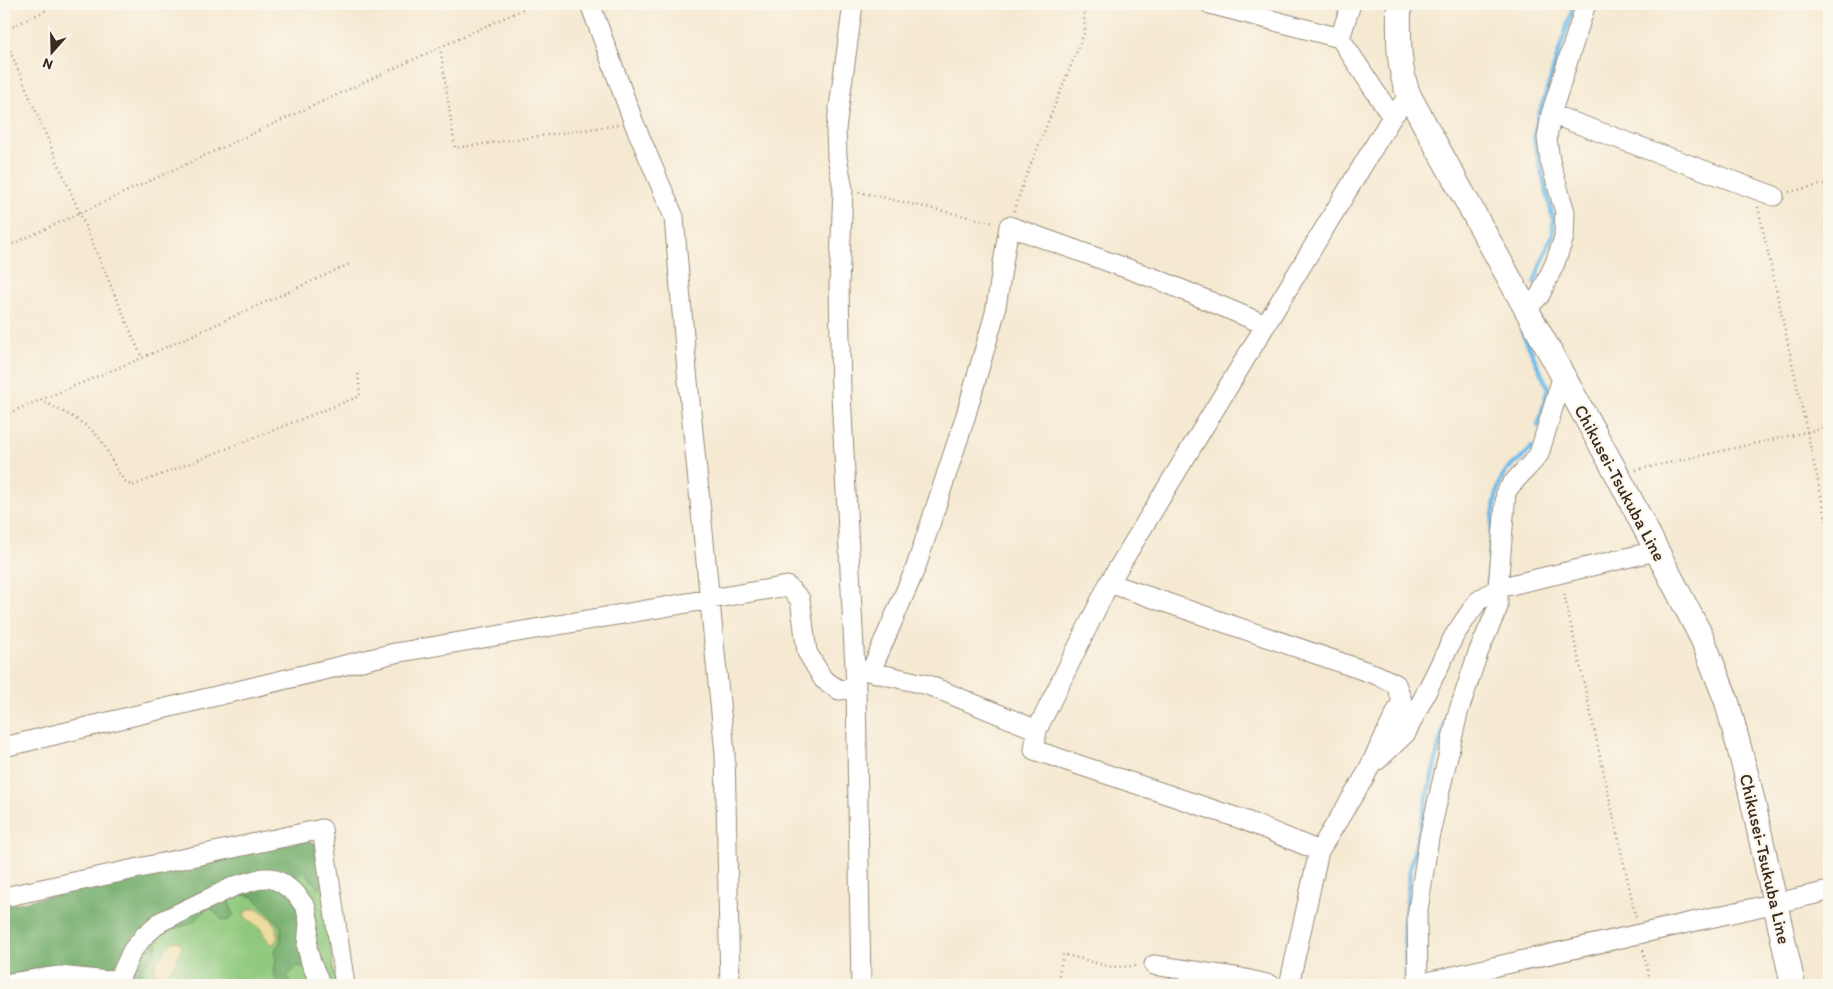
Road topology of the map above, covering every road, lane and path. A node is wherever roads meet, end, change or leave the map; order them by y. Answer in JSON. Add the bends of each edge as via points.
{"nodes":[{"id":1,"x":57,"y":4,"type":"edge"},
{"id":2,"x":521,"y":4,"type":"edge"},
{"id":3,"x":534,"y":4,"type":"edge"},
{"id":4,"x":590,"y":4,"type":"edge"},
{"id":5,"x":853,"y":4,"type":"edge"},
{"id":6,"x":1083,"y":4,"type":"edge"},
{"id":7,"x":1210,"y":4,"type":"edge"},
{"id":8,"x":1351,"y":4,"type":"edge"},
{"id":9,"x":1399,"y":4,"type":"edge"},
{"id":10,"x":1586,"y":4,"type":"edge"},
{"id":11,"x":523,"y":9,"type":"junction"},
{"id":12,"x":4,"y":31,"type":"edge"},
{"id":13,"x":4,"y":37,"type":"edge"},
{"id":14,"x":1340,"y":38,"type":"junction"},
{"id":15,"x":440,"y":47,"type":"junction"},
{"id":16,"x":1409,"y":96,"type":"junction"},
{"id":17,"x":1552,"y":114,"type":"junction"},
{"id":18,"x":1392,"y":117,"type":"junction"},
{"id":19,"x":634,"y":123,"type":"junction"},
{"id":20,"x":1829,"y":183,"type":"edge"},
{"id":21,"x":1754,"y":188,"type":"junction"},
{"id":22,"x":843,"y":189,"type":"junction"},
{"id":23,"x":1774,"y":196,"type":"joint"},
{"id":24,"x":79,"y":213,"type":"junction"},
{"id":25,"x":1009,"y":226,"type":"junction"},
{"id":26,"x":4,"y":248,"type":"edge"},
{"id":27,"x":352,"y":263,"type":"dead end"},
{"id":28,"x":1526,"y":310,"type":"junction"},
{"id":29,"x":1266,"y":325,"type":"junction"},
{"id":30,"x":142,"y":358,"type":"junction"},
{"id":31,"x":358,"y":370,"type":"dead end"},
{"id":32,"x":1563,"y":375,"type":"junction"},
{"id":33,"x":41,"y":400,"type":"junction"},
{"id":34,"x":4,"y":415,"type":"edge"},
{"id":35,"x":1829,"y":427,"type":"edge"},
{"id":36,"x":1807,"y":432,"type":"junction"},
{"id":37,"x":1617,"y":474,"type":"junction"},
{"id":38,"x":1829,"y":532,"type":"edge"},
{"id":39,"x":1656,"y":551,"type":"junction"},
{"id":40,"x":1560,"y":573,"type":"junction"},
{"id":41,"x":1109,"y":583,"type":"junction"},
{"id":42,"x":1498,"y":588,"type":"junction"},
{"id":43,"x":711,"y":598,"type":"junction"},
{"id":44,"x":863,"y":670,"type":"junction"},
{"id":45,"x":856,"y":688,"type":"junction"},
{"id":46,"x":1037,"y":730,"type":"junction"},
{"id":47,"x":4,"y":747,"type":"edge"},
{"id":48,"x":1366,"y":771,"type":"junction"},
{"id":49,"x":1319,"y":850,"type":"junction"},
{"id":50,"x":1829,"y":891,"type":"edge"},
{"id":51,"x":4,"y":898,"type":"edge"},
{"id":52,"x":1775,"y":904,"type":"junction"},
{"id":53,"x":1640,"y":933,"type":"junction"},
{"id":54,"x":1154,"y":965,"type":"joint"},
{"id":55,"x":4,"y":984,"type":"edge"},
{"id":56,"x":321,"y":985,"type":"edge"},
{"id":57,"x":345,"y":985,"type":"edge"},
{"id":58,"x":730,"y":985,"type":"edge"},
{"id":59,"x":861,"y":985,"type":"edge"},
{"id":60,"x":1057,"y":985,"type":"edge"},
{"id":61,"x":1271,"y":985,"type":"edge"},
{"id":62,"x":1289,"y":985,"type":"edge"},
{"id":63,"x":1418,"y":985,"type":"edge"},
{"id":64,"x":1651,"y":985,"type":"edge"},
{"id":65,"x":1793,"y":985,"type":"edge"}],
"edges":[{"from":1,"to":12,"type":"path"},
{"from":2,"to":11,"type":"path"},
{"from":3,"to":11,"type":"path"},
{"from":4,"to":19,"type":"street"},
{"from":5,"to":22,"type":"street","via":[[836,129]]},
{"from":6,"to":25,"type":"path","via":[[1085,31]]},
{"from":7,"to":14,"type":"street"},
{"from":8,"to":14,"type":"street"},
{"from":9,"to":16,"type":"main road","name":"Chikusei-Tsukuba Line","via":[[1399,55],[1402,79]]},
{"from":10,"to":17,"type":"street"},
{"from":11,"to":15,"type":"path"},
{"from":13,"to":24,"type":"path"},
{"from":14,"to":18,"type":"street"},
{"from":15,"to":19,"type":"path","via":[[455,148]]},
{"from":15,"to":24,"type":"path"},
{"from":16,"to":18,"type":"street"},
{"from":16,"to":28,"type":"main road","name":"Chikusei-Tsukuba Line"},
{"from":17,"to":21,"type":"street"},
{"from":17,"to":28,"type":"street","via":[[1547,138],[1550,161],[1565,212],[1564,237],[1540,295]]},
{"from":18,"to":29,"type":"street"},
{"from":19,"to":43,"type":"street","via":[[674,217]]},
{"from":20,"to":23,"type":"path"},
{"from":21,"to":23,"type":"street"},
{"from":21,"to":36,"type":"path"},
{"from":22,"to":25,"type":"path"},
{"from":22,"to":44,"type":"street","via":[[839,287],[841,394]]},
{"from":24,"to":26,"type":"path"},
{"from":24,"to":30,"type":"path"},
{"from":25,"to":29,"type":"street","via":[[1158,280]]},
{"from":25,"to":44,"type":"street","via":[[995,313],[965,418],[916,567]]},
{"from":27,"to":30,"type":"path"},
{"from":28,"to":32,"type":"main road","name":"Chikusei-Tsukuba Line"},
{"from":29,"to":41,"type":"street"},
{"from":30,"to":33,"type":"path"},
{"from":31,"to":33,"type":"path","via":[[360,396],[132,486],[127,484],[99,437],[79,421]]},
{"from":32,"to":37,"type":"main road","name":"Chikusei-Tsukuba Line"},
{"from":32,"to":42,"type":"street","via":[[1539,454],[1506,492]]},
{"from":33,"to":34,"type":"path"},
{"from":35,"to":36,"type":"path"},
{"from":36,"to":37,"type":"path"},
{"from":36,"to":38,"type":"path"},
{"from":37,"to":39,"type":"main road","name":"Chikusei-Tsukuba Line"},
{"from":39,"to":40,"type":"street"},
{"from":39,"to":52,"type":"main road","name":"Chikusei-Tsukuba Line","via":[[1702,638],[1727,702]]},
{"from":40,"to":42,"type":"street"},
{"from":40,"to":53,"type":"path"},
{"from":41,"to":46,"type":"street"},
{"from":41,"to":48,"type":"street","via":[[1396,684],[1402,701]]},
{"from":42,"to":48,"type":"street","via":[[1478,601],[1454,636],[1406,733]]},
{"from":42,"to":63,"type":"street","via":[[1498,607],[1458,713],[1429,838],[1417,916]]},
{"from":43,"to":45,"type":"street","via":[[787,586],[800,599],[807,652],[823,680],[839,690]]},
{"from":43,"to":47,"type":"street","via":[[395,653]]},
{"from":43,"to":58,"type":"street","via":[[725,753]]},
{"from":44,"to":45,"type":"street"},
{"from":44,"to":46,"type":"street","via":[[928,685]]},
{"from":45,"to":59,"type":"street"},
{"from":46,"to":49,"type":"street","via":[[1034,750],[1244,820]]},
{"from":48,"to":49,"type":"street"},
{"from":49,"to":62,"type":"street"},
{"from":50,"to":52,"type":"street"},
{"from":51,"to":57,"type":"street","via":[[322,829]]},
{"from":52,"to":53,"type":"street"},
{"from":52,"to":65,"type":"main road","name":"Chikusei-Tsukuba Line"},
{"from":53,"to":63,"type":"street"},
{"from":53,"to":64,"type":"path"},
{"from":54,"to":60,"type":"path","via":[[1111,968],[1064,954]]},
{"from":54,"to":61,"type":"street"},
{"from":55,"to":56,"type":"street","via":[[59,976],[108,981],[117,978],[132,951],[160,922],[235,886],[271,878],[296,894],[306,908],[309,923],[307,947]]}]}
